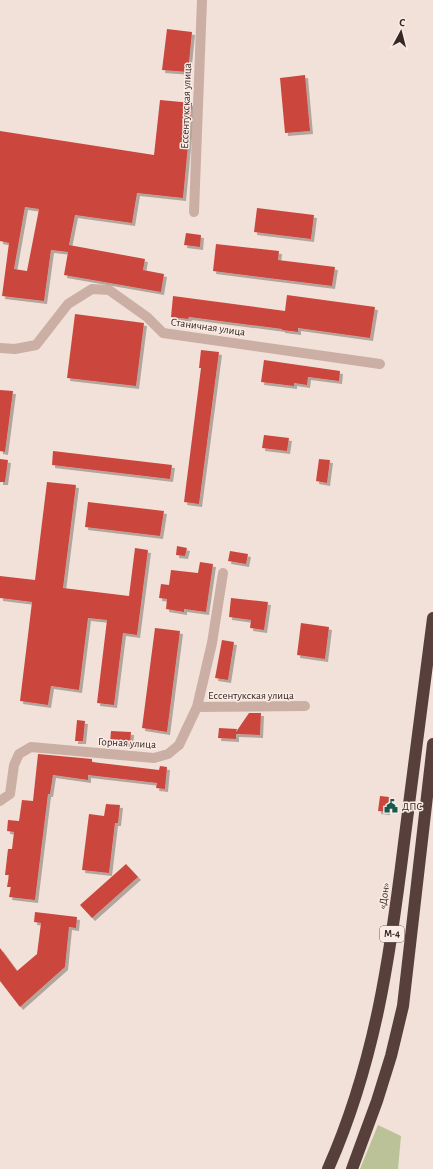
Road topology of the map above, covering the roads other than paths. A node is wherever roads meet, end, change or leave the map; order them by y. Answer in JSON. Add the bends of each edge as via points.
{"nodes":[{"id":1,"x":202,"y":0,"type":"edge"},
{"id":2,"x":194,"y":212,"type":"dead end"},
{"id":3,"x":0,"y":348,"type":"edge"},
{"id":4,"x":380,"y":364,"type":"dead end"},
{"id":5,"x":223,"y":573,"type":"dead end"},
{"id":6,"x":433,"y":618,"type":"edge"},
{"id":7,"x":305,"y":706,"type":"dead end"},
{"id":8,"x":197,"y":707,"type":"junction"},
{"id":9,"x":433,"y":744,"type":"edge"},
{"id":10,"x":0,"y":801,"type":"edge"},
{"id":11,"x":328,"y":1169,"type":"edge"},
{"id":12,"x":352,"y":1169,"type":"edge"}],
"edges":[{"from":1,"to":2,"type":"street","name":"Ессентукская улица"},
{"from":3,"to":4,"type":"street","name":"Станичная улица","via":[[15,349],[36,345],[68,304],[92,289],[109,290],[147,317],[163,333]]},
{"from":5,"to":8,"type":"street","name":"Горная улица","via":[[212,643]]},
{"from":6,"to":11,"type":"highway","name":"«Дон»","number":"М-4","via":[[379,1013],[351,1113]]},
{"from":7,"to":8,"type":"street","name":"Ессентукская улица"},
{"from":8,"to":10,"type":"street","name":"Горная улица","via":[[179,745],[168,754],[154,758],[31,747],[19,754],[14,765],[10,794]]},
{"from":9,"to":12,"type":"highway","number":"М-4","via":[[403,1006],[379,1094]]}]}
